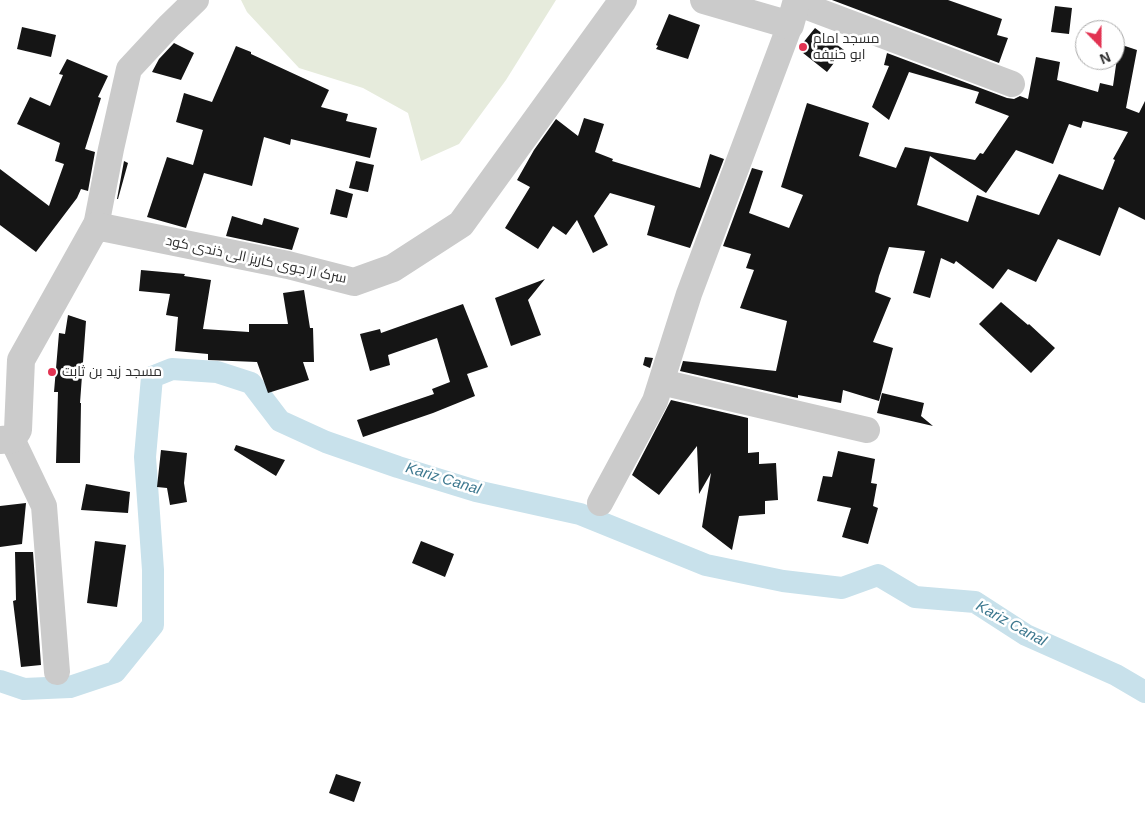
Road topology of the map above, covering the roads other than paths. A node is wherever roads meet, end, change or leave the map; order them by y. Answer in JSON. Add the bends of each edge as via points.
{"nodes":[{"id":1,"x":196,"y":0,"type":"edge"},
{"id":2,"x":624,"y":0,"type":"edge"},
{"id":3,"x":704,"y":0,"type":"edge"},
{"id":4,"x":795,"y":9,"type":"edge"},
{"id":5,"x":1012,"y":84,"type":"dead end"},
{"id":6,"x":96,"y":226,"type":"junction"},
{"id":7,"x":661,"y":382,"type":"junction"},
{"id":8,"x":867,"y":430,"type":"dead end"},
{"id":9,"x":6,"y":439,"type":"edge"},
{"id":10,"x":600,"y":503,"type":"dead end"},
{"id":11,"x":57,"y":672,"type":"dead end"}],
"edges":[{"from":1,"to":6,"type":"street","via":[[130,69],[110,149]]},
{"from":2,"to":6,"type":"street","name":"سرک از جوی کاریز الی ذندی کود","via":[[461,224],[393,268],[354,282],[288,265]]},
{"from":3,"to":4,"type":"street"},
{"from":4,"to":5,"type":"street"},
{"from":4,"to":7,"type":"street","via":[[689,294]]},
{"from":6,"to":9,"type":"street","via":[[21,360],[18,430]]},
{"from":7,"to":8,"type":"street"},
{"from":7,"to":10,"type":"street","via":[[655,401]]},
{"from":9,"to":11,"type":"street","via":[[44,506]]}]}
